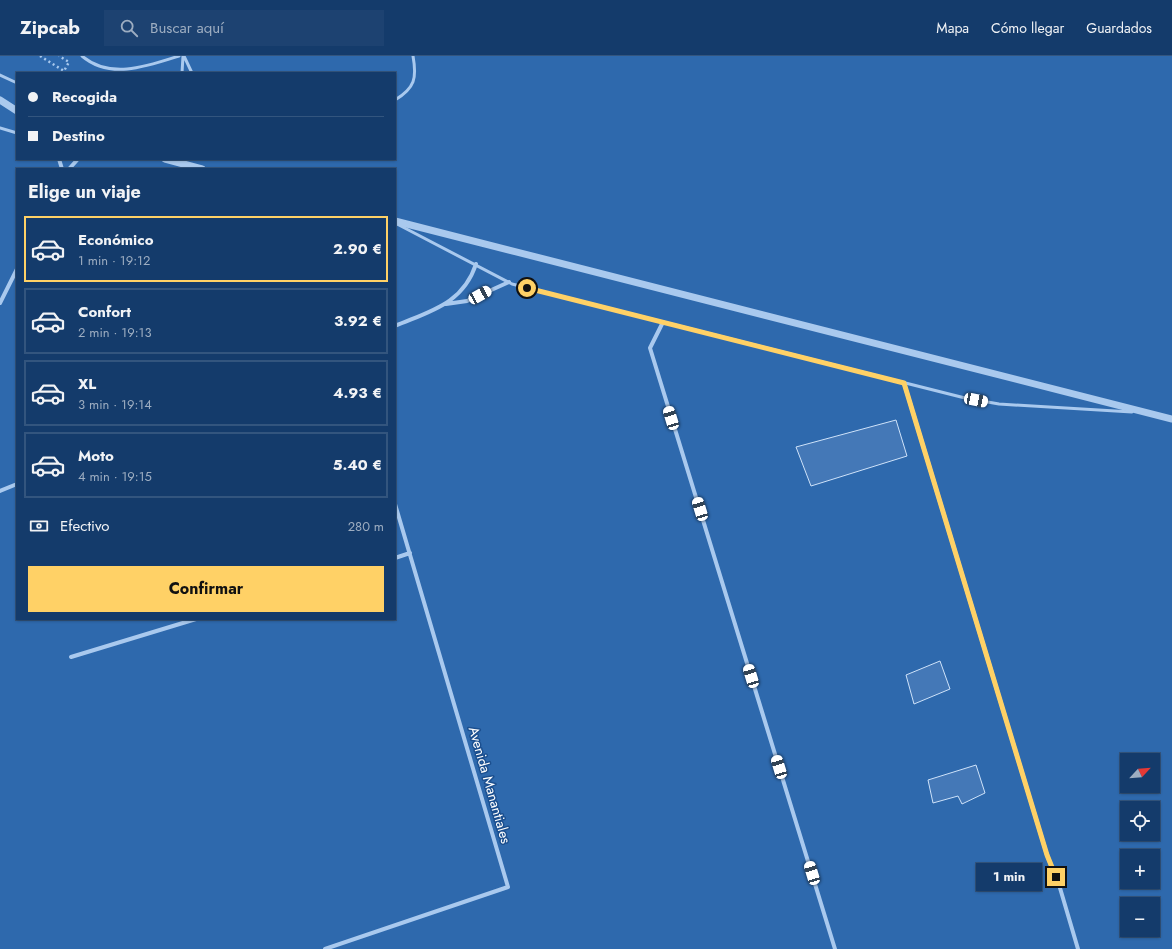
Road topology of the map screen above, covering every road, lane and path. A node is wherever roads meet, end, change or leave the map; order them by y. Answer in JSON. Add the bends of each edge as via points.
{"nodes":[{"id":1,"x":40,"y":56,"type":"edge"},
{"id":2,"x":59,"y":56,"type":"edge"},
{"id":3,"x":82,"y":56,"type":"edge"},
{"id":4,"x":179,"y":56,"type":"edge"},
{"id":5,"x":183,"y":56,"type":"edge"},
{"id":6,"x":413,"y":56,"type":"edge"},
{"id":7,"x":182,"y":72,"type":"edge"},
{"id":8,"x":191,"y":72,"type":"edge"},
{"id":9,"x":0,"y":75,"type":"edge"},
{"id":10,"x":16,"y":83,"type":"edge"},
{"id":11,"x":396,"y":99,"type":"edge"},
{"id":12,"x":0,"y":100,"type":"edge"},
{"id":13,"x":16,"y":110,"type":"edge"},
{"id":14,"x":0,"y":128,"type":"edge"},
{"id":15,"x":16,"y":133,"type":"edge"},
{"id":16,"x":77,"y":160,"type":"edge"},
{"id":17,"x":169,"y":160,"type":"edge"},
{"id":18,"x":70,"y":168,"type":"edge"},
{"id":19,"x":198,"y":168,"type":"edge"},
{"id":20,"x":396,"y":222,"type":"edge"},
{"id":21,"x":396,"y":223,"type":"edge"},
{"id":22,"x":476,"y":264,"type":"junction"},
{"id":23,"x":16,"y":271,"type":"edge"},
{"id":24,"x":509,"y":282,"type":"junction"},
{"id":25,"x":0,"y":303,"type":"edge"},
{"id":26,"x":446,"y":304,"type":"junction"},
{"id":27,"x":663,"y":322,"type":"junction"},
{"id":28,"x":396,"y":326,"type":"edge"},
{"id":29,"x":904,"y":383,"type":"junction"},
{"id":30,"x":1149,"y":413,"type":"junction"},
{"id":31,"x":1172,"y":419,"type":"edge"},
{"id":32,"x":16,"y":484,"type":"edge"},
{"id":33,"x":0,"y":491,"type":"edge"},
{"id":34,"x":396,"y":507,"type":"edge"},
{"id":35,"x":410,"y":553,"type":"junction"},
{"id":36,"x":396,"y":558,"type":"edge"},
{"id":37,"x":193,"y":620,"type":"edge"},
{"id":38,"x":71,"y":657,"type":"dead end"},
{"id":39,"x":325,"y":949,"type":"edge"},
{"id":40,"x":836,"y":949,"type":"edge"},
{"id":41,"x":1078,"y":949,"type":"edge"}],
"edges":[{"from":1,"to":2,"type":"path","via":[[64,70],[69,62]]},
{"from":3,"to":4,"type":"lane","via":[[104,68],[136,69]]},
{"from":5,"to":7,"type":"lane"},
{"from":5,"to":8,"type":"lane"},
{"from":6,"to":11,"type":"lane","via":[[416,74],[406,94]]},
{"from":9,"to":10,"type":"lane"},
{"from":12,"to":13,"type":"street"},
{"from":14,"to":15,"type":"lane"},
{"from":16,"to":18,"type":"street"},
{"from":17,"to":19,"type":"street"},
{"from":20,"to":30,"type":"street"},
{"from":21,"to":22,"type":"lane"},
{"from":22,"to":24,"type":"lane"},
{"from":22,"to":26,"type":"street","via":[[467,285]]},
{"from":23,"to":25,"type":"street"},
{"from":24,"to":26,"type":"street","via":[[467,301]]},
{"from":24,"to":27,"type":"lane"},
{"from":26,"to":28,"type":"street"},
{"from":27,"to":29,"type":"lane"},
{"from":27,"to":40,"type":"street","via":[[650,348]]},
{"from":29,"to":30,"type":"lane","via":[[999,404]]},
{"from":29,"to":41,"type":"street","via":[[1047,855],[1060,888]]},
{"from":30,"to":31,"type":"street"},
{"from":32,"to":33,"type":"street"},
{"from":34,"to":35,"type":"street","name":"Avenida Manantiales"},
{"from":35,"to":36,"type":"street"},
{"from":35,"to":39,"type":"street","name":"Avenida Manantiales","via":[[508,887]]},
{"from":37,"to":38,"type":"street"}]}
